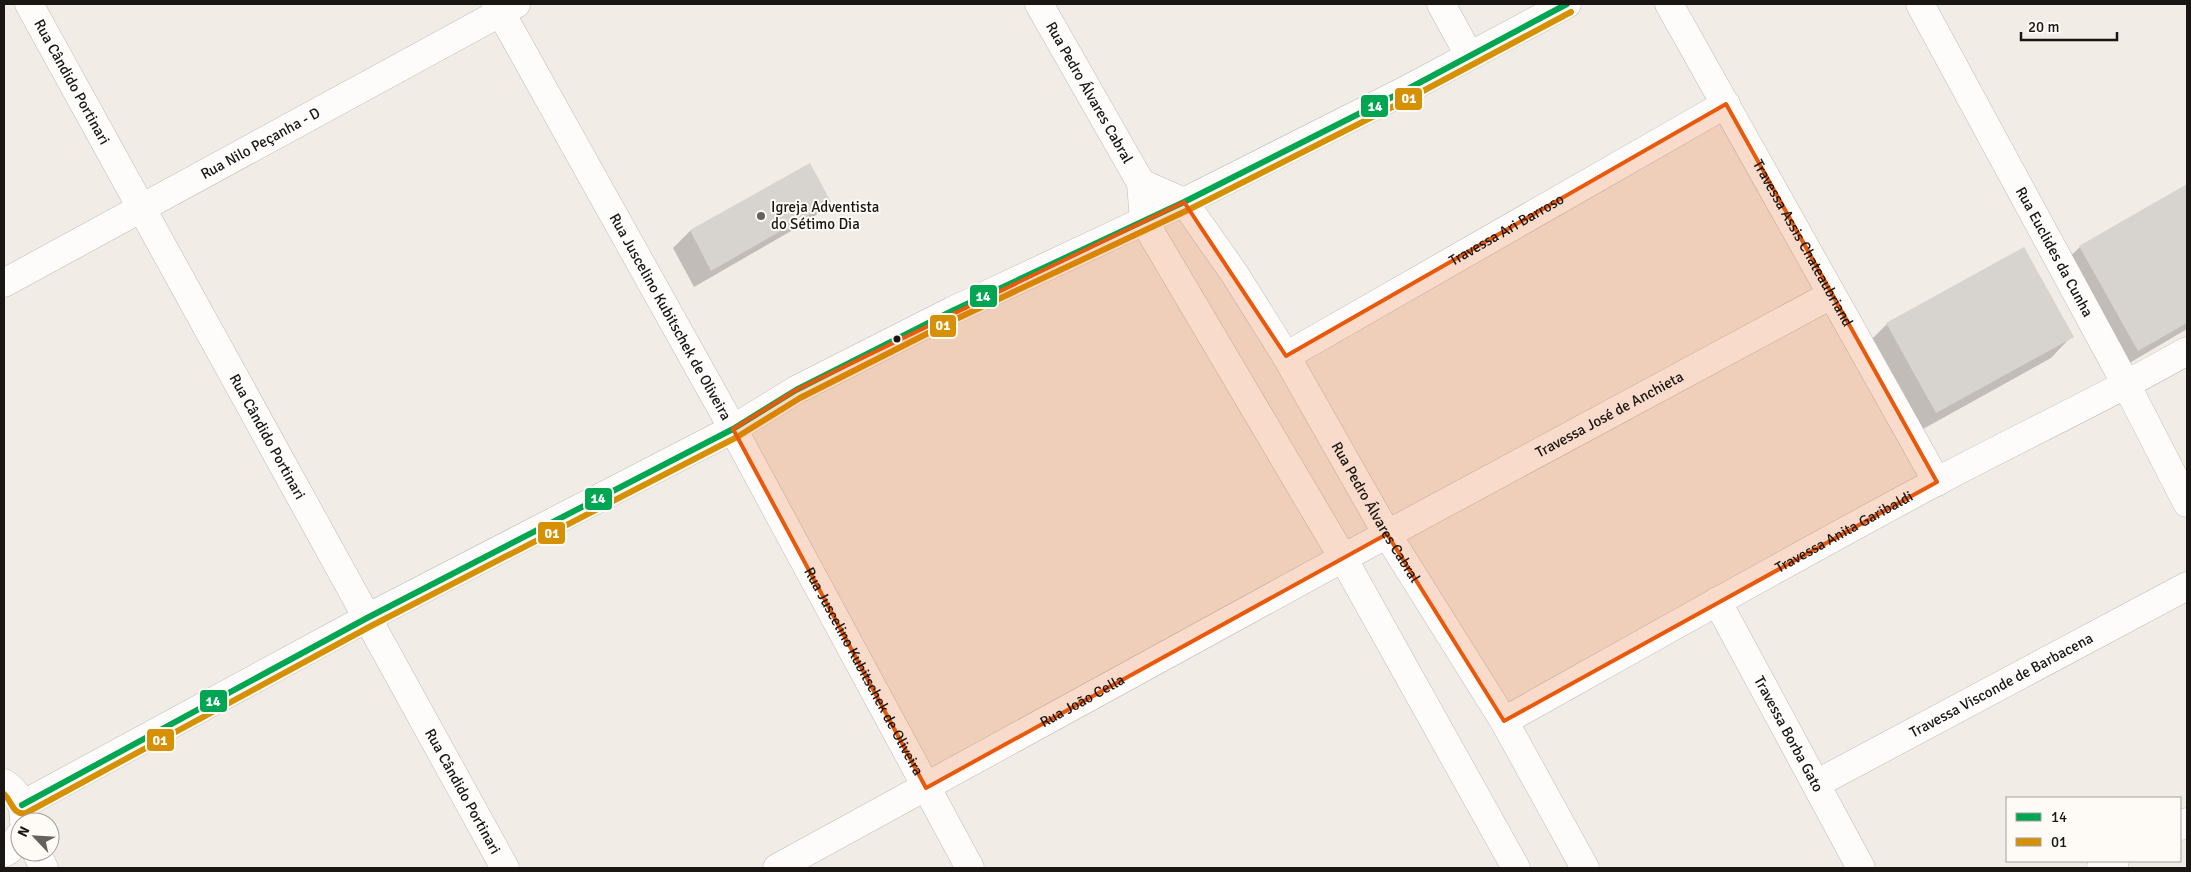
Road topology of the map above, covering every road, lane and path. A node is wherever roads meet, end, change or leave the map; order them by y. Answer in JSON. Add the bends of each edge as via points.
{"nodes":[{"id":1,"x":29,"y":4,"type":"edge"},
{"id":2,"x":1040,"y":4,"type":"edge"},
{"id":3,"x":1441,"y":4,"type":"edge"},
{"id":4,"x":1567,"y":4,"type":"edge"},
{"id":5,"x":1669,"y":4,"type":"edge"},
{"id":6,"x":1920,"y":4,"type":"edge"},
{"id":7,"x":505,"y":7,"type":"edge"},
{"id":8,"x":1469,"y":55,"type":"junction"},
{"id":9,"x":1726,"y":104,"type":"junction"},
{"id":10,"x":1141,"y":182,"type":"junction"},
{"id":11,"x":1184,"y":202,"type":"junction"},
{"id":12,"x":141,"y":208,"type":"junction"},
{"id":13,"x":1144,"y":221,"type":"junction"},
{"id":14,"x":4,"y":283,"type":"edge"},
{"id":15,"x":1831,"y":295,"type":"junction"},
{"id":16,"x":2187,"y":351,"type":"edge"},
{"id":17,"x":1286,"y":356,"type":"junction"},
{"id":18,"x":2127,"y":386,"type":"junction"},
{"id":19,"x":733,"y":429,"type":"junction"},
{"id":20,"x":1937,"y":482,"type":"junction"},
{"id":21,"x":2187,"y":502,"type":"edge"},
{"id":22,"x":1387,"y":534,"type":"junction"},
{"id":23,"x":1343,"y":558,"type":"junction"},
{"id":24,"x":2187,"y":586,"type":"edge"},
{"id":25,"x":1717,"y":601,"type":"junction"},
{"id":26,"x":367,"y":618,"type":"junction"},
{"id":27,"x":1504,"y":721,"type":"junction"},
{"id":28,"x":1816,"y":784,"type":"junction"},
{"id":29,"x":926,"y":788,"type":"junction"},
{"id":30,"x":12,"y":795,"type":"edge"},
{"id":31,"x":505,"y":868,"type":"edge"},
{"id":32,"x":776,"y":868,"type":"edge"},
{"id":33,"x":970,"y":868,"type":"edge"},
{"id":34,"x":1516,"y":868,"type":"edge"},
{"id":35,"x":1585,"y":868,"type":"edge"},
{"id":36,"x":1861,"y":868,"type":"edge"}],
"edges":[{"from":1,"to":12,"type":"street","name":"Rua Cândido Portinari"},
{"from":2,"to":10,"type":"street","name":"Rua Pedro Álvares Cabral"},
{"from":3,"to":8,"type":"street"},
{"from":4,"to":8,"type":"street"},
{"from":5,"to":9,"type":"street","name":"Travessa Assis Chateaubriand"},
{"from":6,"to":18,"type":"street","name":"Rua Euclides da Cunha"},
{"from":7,"to":12,"type":"street","name":"Rua Nilo Peçanha - D"},
{"from":7,"to":19,"type":"street","name":"Rua Juscelino Kubitschek de Oliveira"},
{"from":8,"to":11,"type":"street"},
{"from":9,"to":15,"type":"street","name":"Travessa Assis Chateaubriand"},
{"from":9,"to":17,"type":"street","name":"Travessa Ari Barroso"},
{"from":10,"to":11,"type":"street"},
{"from":10,"to":13,"type":"street","name":"Rua Pedro Álvares Cabral"},
{"from":11,"to":13,"type":"street"},
{"from":11,"to":17,"type":"street","name":"Rua Pedro Álvares Cabral"},
{"from":12,"to":14,"type":"street","name":"Rua Nilo Peçanha - D"},
{"from":12,"to":26,"type":"street","name":"Rua Cândido Portinari"},
{"from":13,"to":19,"type":"street","via":[[822,376]]},
{"from":13,"to":23,"type":"street","name":"Rua Pedro Álvares Cabral"},
{"from":15,"to":20,"type":"street","name":"Travessa Assis Chateaubriand"},
{"from":15,"to":22,"type":"street","name":"Travessa José de Anchieta"},
{"from":16,"to":18,"type":"street","name":"Travessa Anita Garibaldi"},
{"from":17,"to":22,"type":"street","name":"Rua Pedro Álvares Cabral"},
{"from":18,"to":20,"type":"street","name":"Travessa Anita Garibaldi"},
{"from":18,"to":21,"type":"street","name":"Rua Euclides da Cunha"},
{"from":19,"to":26,"type":"street"},
{"from":19,"to":29,"type":"street","name":"Rua Juscelino Kubitschek de Oliveira"},
{"from":20,"to":25,"type":"street","name":"Travessa Anita Garibaldi"},
{"from":22,"to":23,"type":"street","name":"Rua João Cella"},
{"from":22,"to":27,"type":"street","name":"Rua Pedro Álvares Cabral"},
{"from":23,"to":29,"type":"street","name":"Rua João Cella"},
{"from":23,"to":34,"type":"street","name":"Rua Pedro Álvares Cabral"},
{"from":24,"to":28,"type":"street","name":"Travessa Visconde de Barbacena"},
{"from":25,"to":27,"type":"street","name":"Travessa Anita Garibaldi"},
{"from":25,"to":28,"type":"street","name":"Travessa Borba Gato"},
{"from":26,"to":30,"type":"street"},
{"from":26,"to":31,"type":"street","name":"Rua Cândido Portinari"},
{"from":27,"to":35,"type":"street","name":"Rua Pedro Álvares Cabral"},
{"from":28,"to":36,"type":"street","name":"Travessa Borba Gato"},
{"from":29,"to":32,"type":"street","name":"Rua João Cella"},
{"from":29,"to":33,"type":"street","name":"Rua Juscelino Kubitschek de Oliveira"}]}
